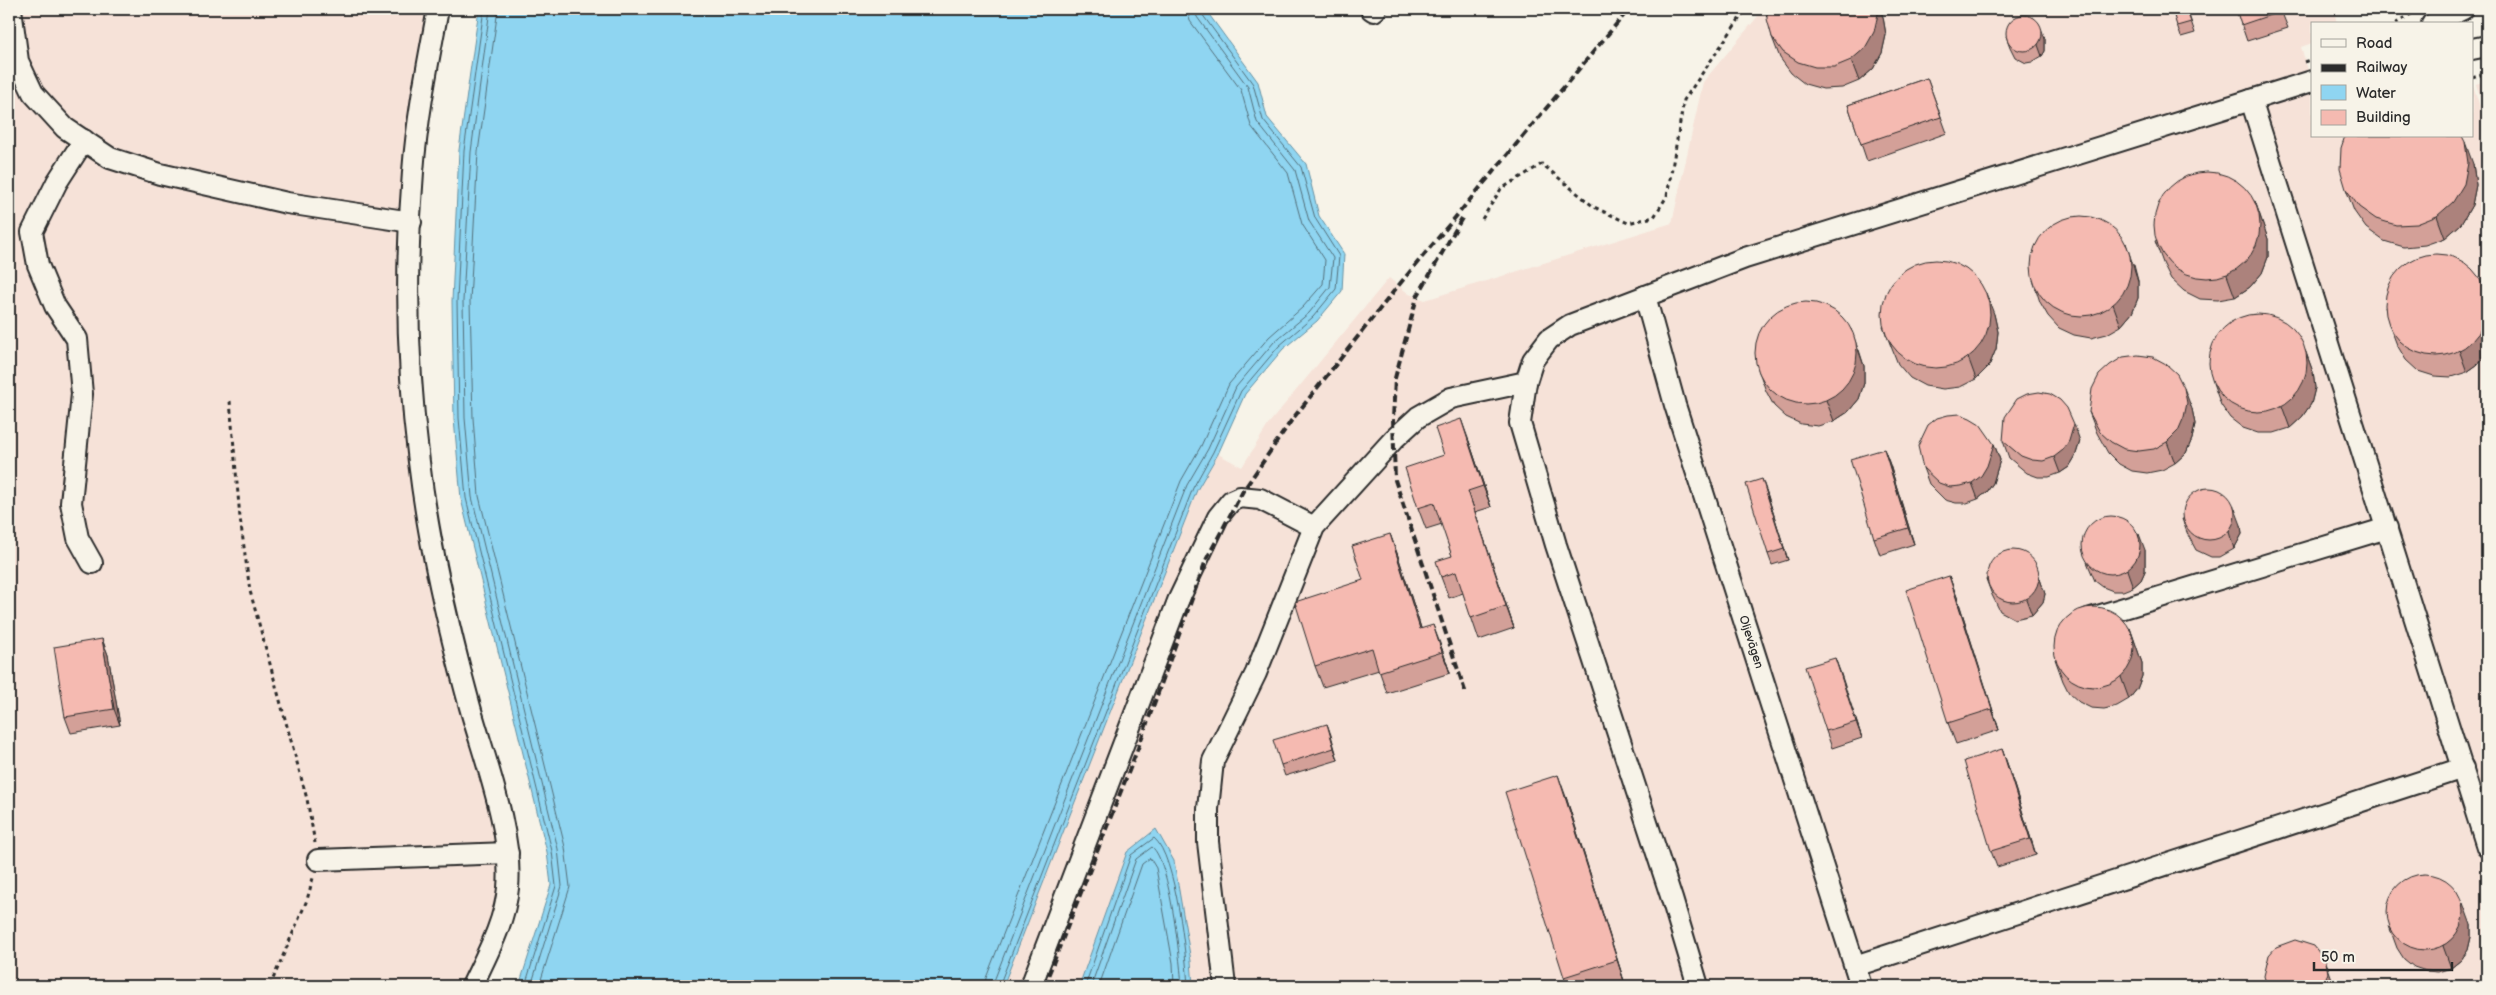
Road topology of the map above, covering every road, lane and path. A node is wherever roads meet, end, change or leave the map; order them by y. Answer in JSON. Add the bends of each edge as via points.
{"nodes":[{"id":1,"x":11,"y":9,"type":"edge"},
{"id":2,"x":438,"y":9,"type":"edge"},
{"id":3,"x":1371,"y":9,"type":"edge"},
{"id":4,"x":1376,"y":9,"type":"edge"},
{"id":5,"x":1746,"y":9,"type":"edge"},
{"id":6,"x":2419,"y":9,"type":"edge"},
{"id":7,"x":2463,"y":9,"type":"edge"},
{"id":8,"x":2398,"y":22,"type":"edge"},
{"id":9,"x":2436,"y":22,"type":"edge"},
{"id":10,"x":2487,"y":46,"type":"edge"},
{"id":11,"x":2474,"y":49,"type":"edge"},
{"id":12,"x":2487,"y":73,"type":"edge"},
{"id":13,"x":2474,"y":77,"type":"edge"},
{"id":14,"x":2311,"y":81,"type":"edge"},
{"id":15,"x":2251,"y":100,"type":"junction"},
{"id":16,"x":84,"y":140,"type":"junction"},
{"id":17,"x":1482,"y":219,"type":"dead end"},
{"id":18,"x":410,"y":222,"type":"junction"},
{"id":19,"x":1645,"y":296,"type":"junction"},
{"id":20,"x":1526,"y":382,"type":"junction"},
{"id":21,"x":230,"y":401,"type":"dead end"},
{"id":22,"x":1314,"y":527,"type":"junction"},
{"id":23,"x":2387,"y":528,"type":"junction"},
{"id":24,"x":92,"y":563,"type":"dead end"},
{"id":25,"x":2080,"y":622,"type":"edge"},
{"id":26,"x":2463,"y":768,"type":"junction"},
{"id":27,"x":2487,"y":847,"type":"edge"},
{"id":28,"x":508,"y":854,"type":"junction"},
{"id":29,"x":318,"y":860,"type":"junction"},
{"id":30,"x":1855,"y":966,"type":"junction"},
{"id":31,"x":270,"y":986,"type":"edge"},
{"id":32,"x":472,"y":986,"type":"edge"},
{"id":33,"x":1031,"y":986,"type":"edge"},
{"id":34,"x":1225,"y":986,"type":"edge"},
{"id":35,"x":1698,"y":986,"type":"edge"},
{"id":36,"x":1862,"y":986,"type":"edge"}],
"edges":[{"from":1,"to":16,"type":"street","via":[[18,61],[33,93],[64,128]]},
{"from":2,"to":18,"type":"street","via":[[413,171]]},
{"from":3,"to":4,"type":"street"},
{"from":5,"to":17,"type":"path","via":[[1684,100],[1667,196],[1654,217],[1628,223],[1594,206],[1542,164],[1501,189]]},
{"from":6,"to":8,"type":"path"},
{"from":7,"to":9,"type":"street"},
{"from":10,"to":11,"type":"street"},
{"from":12,"to":13,"type":"path"},
{"from":14,"to":15,"type":"street"},
{"from":15,"to":19,"type":"street","via":[[1745,258]]},
{"from":15,"to":23,"type":"street"},
{"from":16,"to":18,"type":"street","via":[[110,158],[160,174],[287,203]]},
{"from":16,"to":24,"type":"street","via":[[57,182],[32,232],[38,265],[55,306],[77,339],[82,394],[71,503],[78,538]]},
{"from":18,"to":28,"type":"street","via":[[411,380],[429,538],[448,626]]},
{"from":19,"to":20,"type":"street","via":[[1570,325],[1549,339],[1533,360]]},
{"from":19,"to":30,"type":"street","name":"Oljevägen","via":[[1674,405]]},
{"from":20,"to":22,"type":"street","via":[[1451,398],[1418,417]]},
{"from":20,"to":35,"type":"street","via":[[1520,423]]},
{"from":21,"to":29,"type":"path","via":[[250,591],[307,798]]},
{"from":22,"to":33,"type":"street","via":[[1260,499],[1240,497],[1231,501],[1218,517],[1178,601]]},
{"from":22,"to":34,"type":"street","via":[[1256,673],[1213,761],[1208,842]]},
{"from":23,"to":25,"type":"street"},
{"from":23,"to":26,"type":"street"},
{"from":26,"to":27,"type":"street"},
{"from":26,"to":30,"type":"street"},
{"from":28,"to":29,"type":"street"},
{"from":28,"to":32,"type":"street","via":[[508,890],[495,934]]},
{"from":29,"to":31,"type":"path","via":[[307,900]]},
{"from":30,"to":36,"type":"street","name":"Oljevägen"}]}
